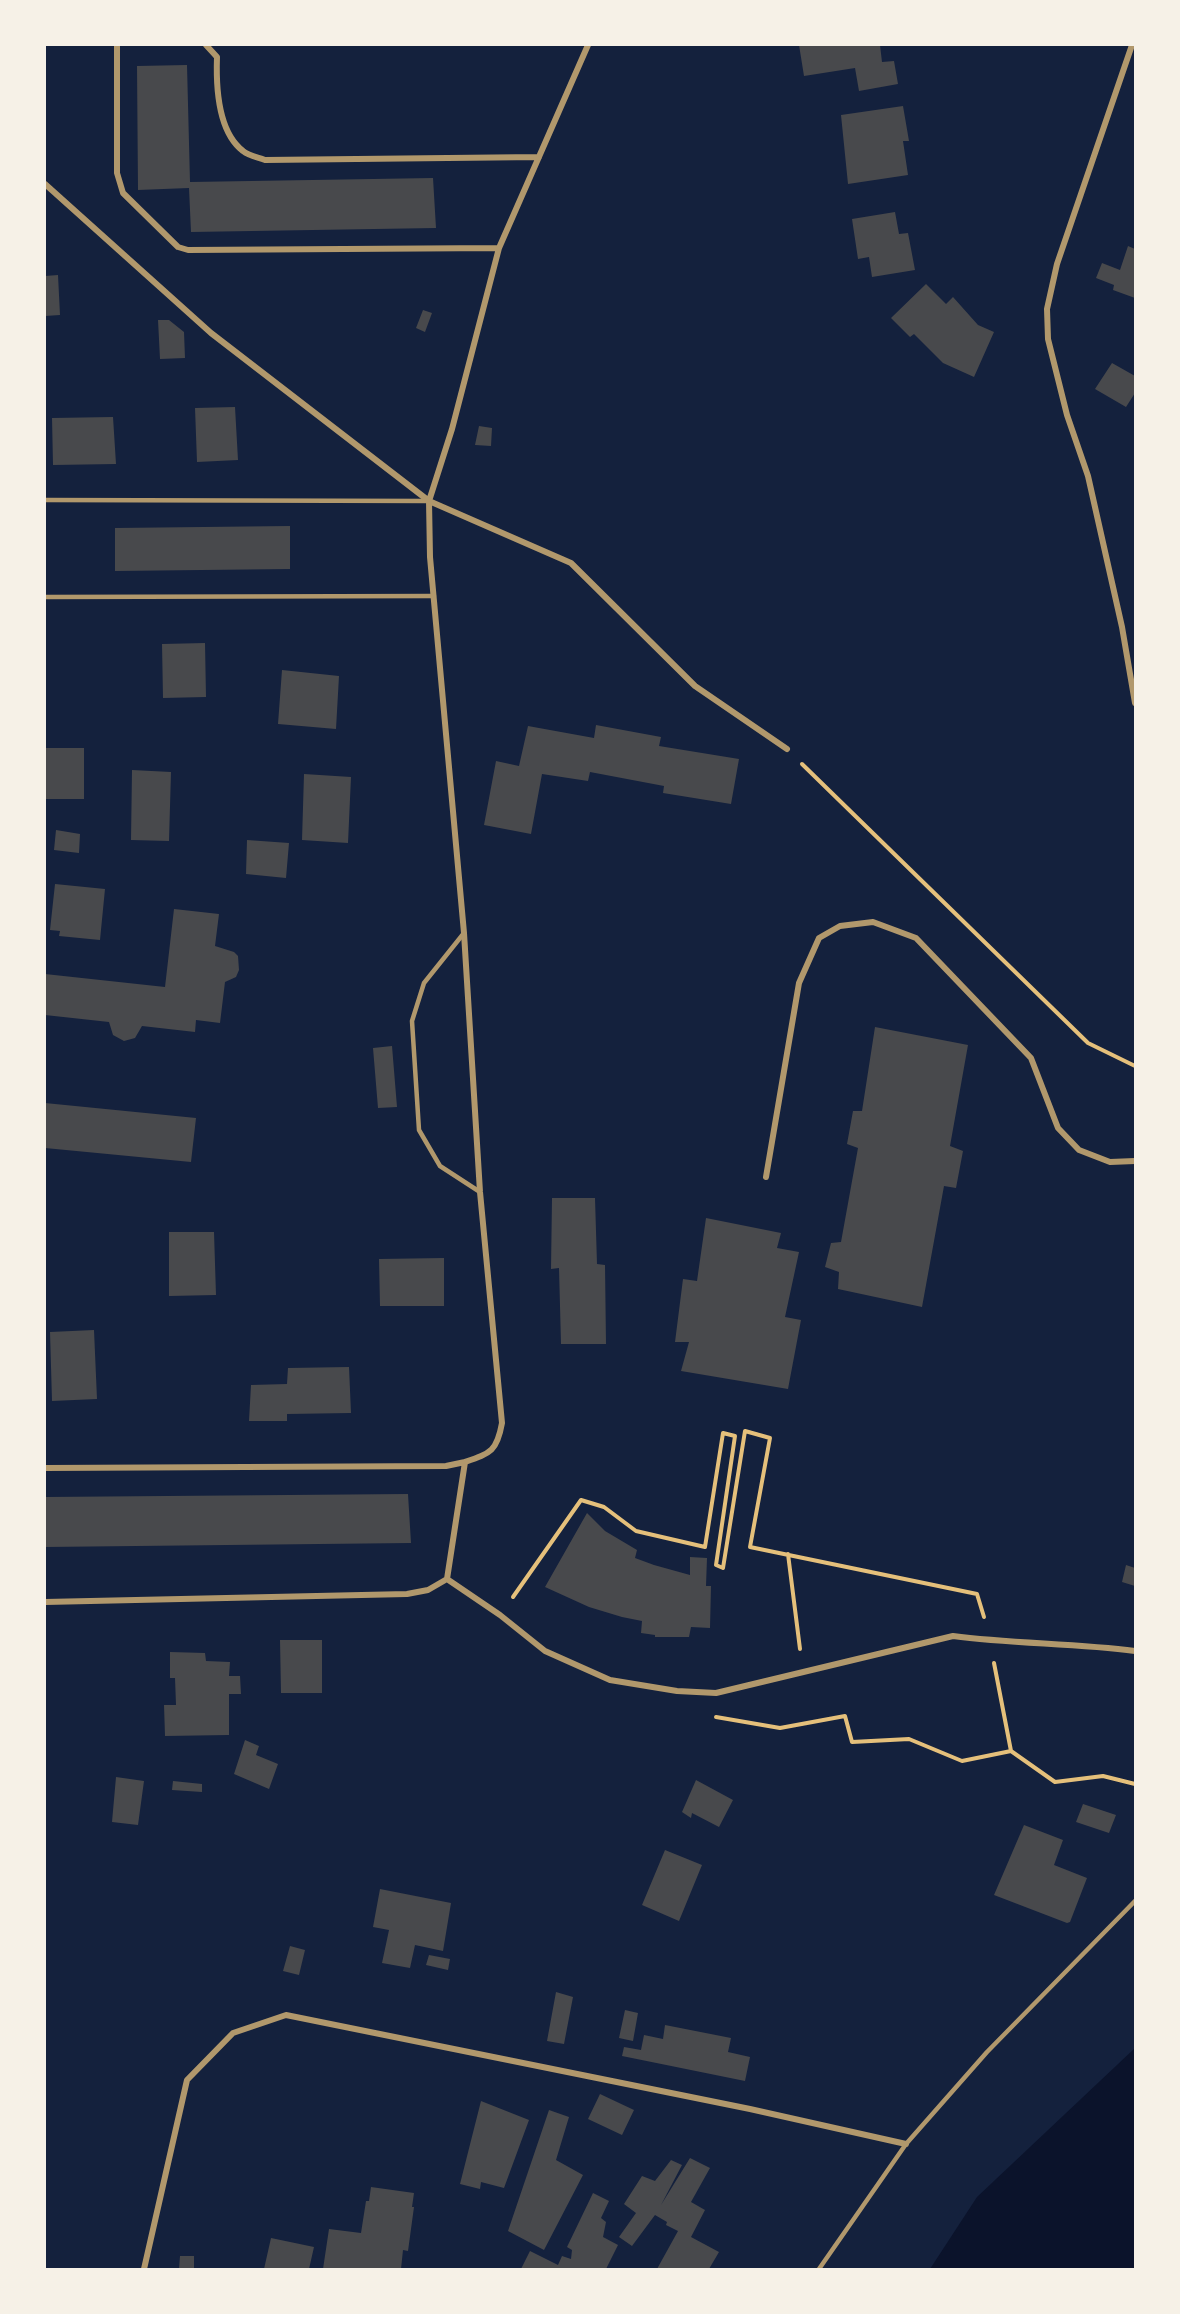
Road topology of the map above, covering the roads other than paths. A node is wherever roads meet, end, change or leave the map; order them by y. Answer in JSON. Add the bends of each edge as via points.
{"nodes":[{"id":1,"x":117,"y":45,"type":"edge"},
{"id":2,"x":206,"y":45,"type":"edge"},
{"id":3,"x":216,"y":45,"type":"edge"},
{"id":4,"x":588,"y":45,"type":"edge"},
{"id":5,"x":1132,"y":45,"type":"edge"},
{"id":6,"x":217,"y":57,"type":"junction"},
{"id":7,"x":539,"y":157,"type":"junction"},
{"id":8,"x":45,"y":183,"type":"edge"},
{"id":9,"x":499,"y":248,"type":"junction"},
{"id":10,"x":45,"y":500,"type":"edge"},
{"id":11,"x":429,"y":501,"type":"junction"},
{"id":12,"x":434,"y":596,"type":"junction"},
{"id":13,"x":45,"y":597,"type":"edge"},
{"id":14,"x":1135,"y":703,"type":"edge"},
{"id":15,"x":787,"y":749,"type":"road end"},
{"id":16,"x":464,"y":933,"type":"junction"},
{"id":17,"x":1135,"y":1161,"type":"edge"},
{"id":18,"x":766,"y":1177,"type":"dead end"},
{"id":19,"x":480,"y":1192,"type":"junction"},
{"id":20,"x":465,"y":1462,"type":"junction"},
{"id":21,"x":45,"y":1468,"type":"edge"},
{"id":22,"x":447,"y":1579,"type":"junction"},
{"id":23,"x":45,"y":1602,"type":"edge"},
{"id":24,"x":1135,"y":1651,"type":"edge"},
{"id":25,"x":1135,"y":1901,"type":"edge"},
{"id":26,"x":906,"y":2144,"type":"junction"},
{"id":27,"x":144,"y":2269,"type":"edge"},
{"id":28,"x":819,"y":2269,"type":"edge"}],
"edges":[{"from":1,"to":9,"type":"street","via":[[117,173],[123,193],[178,247]]},
{"from":2,"to":6,"type":"street"},
{"from":3,"to":6,"type":"street"},
{"from":4,"to":7,"type":"street"},
{"from":5,"to":14,"type":"street","via":[[1057,264],[1047,309],[1048,339],[1067,415],[1088,476]]},
{"from":6,"to":7,"type":"street","via":[[216,92],[230,133],[240,149],[265,160]]},
{"from":7,"to":9,"type":"street"},
{"from":8,"to":11,"type":"street","via":[[211,333]]},
{"from":9,"to":11,"type":"street"},
{"from":10,"to":11,"type":"lane"},
{"from":11,"to":12,"type":"street"},
{"from":11,"to":15,"type":"street","via":[[570,563],[694,686]]},
{"from":12,"to":13,"type":"lane"},
{"from":12,"to":16,"type":"street"},
{"from":16,"to":19,"type":"street"},
{"from":16,"to":19,"type":"lane","via":[[424,983],[412,1021],[419,1130],[440,1166]]},
{"from":17,"to":18,"type":"street","via":[[1110,1162],[1080,1150],[1058,1128],[1031,1058],[916,938],[873,922],[840,926],[819,938],[799,983]]},
{"from":19,"to":20,"type":"street","via":[[502,1423],[499,1439],[488,1454]]},
{"from":20,"to":21,"type":"street","via":[[434,1466]]},
{"from":20,"to":22,"type":"street"},
{"from":22,"to":23,"type":"street","via":[[428,1590],[407,1594]]},
{"from":22,"to":24,"type":"street","via":[[545,1651],[610,1680],[677,1691],[716,1693],[953,1636]]},
{"from":25,"to":26,"type":"lane","via":[[987,2052]]},
{"from":26,"to":27,"type":"street","via":[[286,2015],[233,2033],[187,2080]]},
{"from":26,"to":28,"type":"lane"}]}
